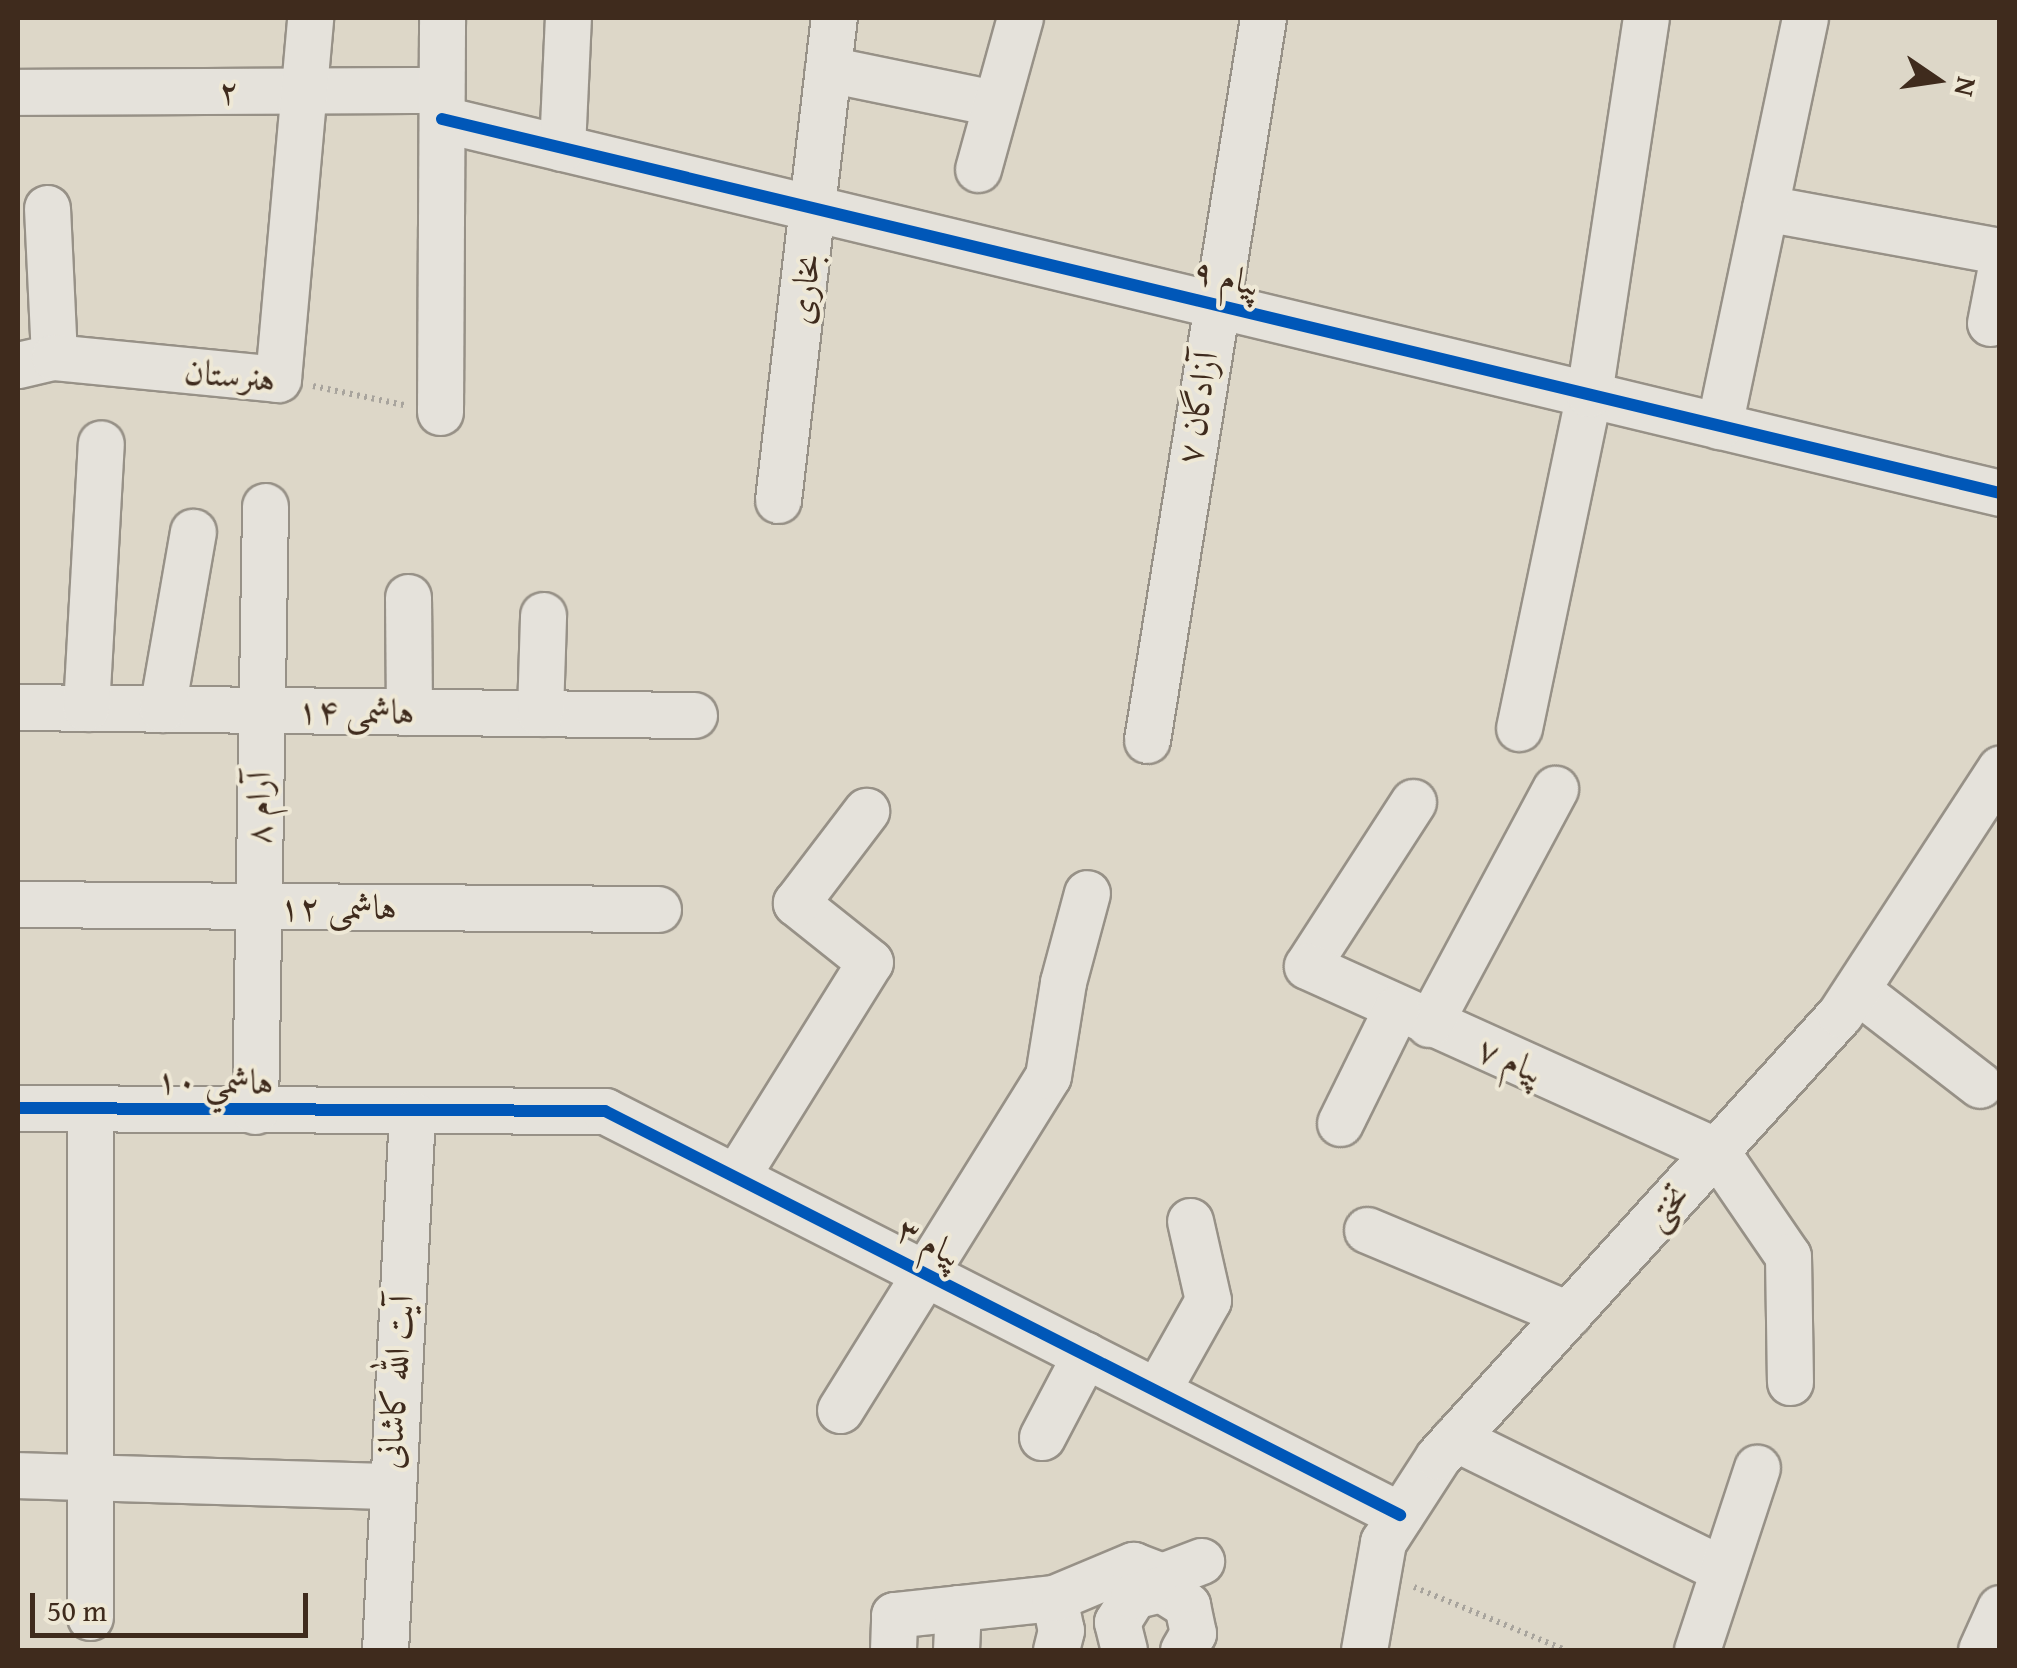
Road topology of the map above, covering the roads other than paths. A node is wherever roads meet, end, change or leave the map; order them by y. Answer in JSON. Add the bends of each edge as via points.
{"nodes":[{"id":1,"x":310,"y":18,"type":"edge"},
{"id":2,"x":442,"y":18,"type":"edge"},
{"id":3,"x":568,"y":18,"type":"edge"},
{"id":4,"x":834,"y":18,"type":"edge"},
{"id":5,"x":1020,"y":18,"type":"edge"},
{"id":6,"x":1263,"y":18,"type":"edge"},
{"id":7,"x":1646,"y":18,"type":"edge"},
{"id":8,"x":1805,"y":18,"type":"edge"},
{"id":9,"x":828,"y":69,"type":"junction"},
{"id":10,"x":304,"y":91,"type":"junction"},
{"id":11,"x":18,"y":92,"type":"edge"},
{"id":12,"x":993,"y":102,"type":"junction"},
{"id":13,"x":442,"y":104,"type":"junction"},
{"id":14,"x":562,"y":148,"type":"junction"},
{"id":15,"x":978,"y":169,"type":"dead end"},
{"id":16,"x":47,"y":208,"type":"dead end"},
{"id":17,"x":1765,"y":208,"type":"junction"},
{"id":18,"x":814,"y":209,"type":"junction"},
{"id":19,"x":2000,"y":250,"type":"edge"},
{"id":20,"x":2000,"y":271,"type":"edge"},
{"id":21,"x":1213,"y":304,"type":"junction"},
{"id":22,"x":1990,"y":322,"type":"dead end"},
{"id":23,"x":36,"y":361,"type":"edge"},
{"id":24,"x":1589,"y":394,"type":"junction"},
{"id":25,"x":440,"y":412,"type":"road end"},
{"id":26,"x":1719,"y":426,"type":"junction"},
{"id":27,"x":101,"y":444,"type":"dead end"},
{"id":28,"x":2000,"y":493,"type":"edge"},
{"id":29,"x":778,"y":500,"type":"dead end"},
{"id":30,"x":265,"y":506,"type":"dead end"},
{"id":31,"x":192,"y":532,"type":"dead end"},
{"id":32,"x":408,"y":597,"type":"dead end"},
{"id":33,"x":543,"y":615,"type":"dead end"},
{"id":34,"x":18,"y":707,"type":"edge"},
{"id":35,"x":86,"y":708,"type":"junction"},
{"id":36,"x":162,"y":709,"type":"junction"},
{"id":37,"x":260,"y":710,"type":"junction"},
{"id":38,"x":410,"y":712,"type":"junction"},
{"id":39,"x":540,"y":713,"type":"junction"},
{"id":40,"x":694,"y":715,"type":"dead end"},
{"id":41,"x":1519,"y":728,"type":"dead end"},
{"id":42,"x":1147,"y":740,"type":"dead end"},
{"id":43,"x":2000,"y":770,"type":"edge"},
{"id":44,"x":1555,"y":789,"type":"dead end"},
{"id":45,"x":1413,"y":802,"type":"dead end"},
{"id":46,"x":866,"y":811,"type":"dead end"},
{"id":47,"x":1087,"y":894,"type":"dead end"},
{"id":48,"x":18,"y":904,"type":"edge"},
{"id":49,"x":256,"y":906,"type":"junction"},
{"id":50,"x":658,"y":909,"type":"dead end"},
{"id":51,"x":1857,"y":990,"type":"junction"},
{"id":52,"x":1412,"y":1016,"type":"junction"},
{"id":53,"x":1980,"y":1085,"type":"dead end"},
{"id":54,"x":18,"y":1108,"type":"edge"},
{"id":55,"x":90,"y":1109,"type":"junction"},
{"id":56,"x":255,"y":1111,"type":"junction"},
{"id":57,"x":412,"y":1114,"type":"junction"},
{"id":58,"x":1340,"y":1123,"type":"dead end"},
{"id":59,"x":1716,"y":1151,"type":"junction"},
{"id":60,"x":736,"y":1177,"type":"junction"},
{"id":61,"x":1190,"y":1221,"type":"dead end"},
{"id":62,"x":1367,"y":1230,"type":"dead end"},
{"id":63,"x":926,"y":1273,"type":"junction"},
{"id":64,"x":1568,"y":1314,"type":"junction"},
{"id":65,"x":1085,"y":1355,"type":"junction"},
{"id":66,"x":1790,"y":1382,"type":"dead end"},
{"id":67,"x":1157,"y":1391,"type":"junction"},
{"id":68,"x":840,"y":1410,"type":"dead end"},
{"id":69,"x":1042,"y":1436,"type":"dead end"},
{"id":70,"x":1456,"y":1438,"type":"junction"},
{"id":71,"x":1758,"y":1468,"type":"dead end"},
{"id":72,"x":18,"y":1475,"type":"edge"},
{"id":73,"x":90,"y":1477,"type":"junction"},
{"id":74,"x":388,"y":1486,"type":"junction"},
{"id":75,"x":1400,"y":1515,"type":"junction"},
{"id":76,"x":1722,"y":1569,"type":"junction"},
{"id":77,"x":1175,"y":1575,"type":"junction"},
{"id":78,"x":1054,"y":1598,"type":"junction"},
{"id":79,"x":2000,"y":1608,"type":"edge"},
{"id":80,"x":90,"y":1617,"type":"dead end"},
{"id":81,"x":957,"y":1629,"type":"edge"},
{"id":82,"x":385,"y":1650,"type":"edge"},
{"id":83,"x":893,"y":1650,"type":"edge"},
{"id":84,"x":1056,"y":1650,"type":"edge"},
{"id":85,"x":1124,"y":1650,"type":"edge"},
{"id":86,"x":1183,"y":1650,"type":"edge"},
{"id":87,"x":1364,"y":1650,"type":"edge"},
{"id":88,"x":1697,"y":1650,"type":"edge"},
{"id":89,"x":1982,"y":1650,"type":"edge"}],
"edges":[{"from":1,"to":10,"type":"street"},
{"from":2,"to":13,"type":"street"},
{"from":3,"to":14,"type":"street"},
{"from":4,"to":9,"type":"street","name":"بخاری"},
{"from":5,"to":12,"type":"street"},
{"from":6,"to":21,"type":"street","name":"آزادگان ۷"},
{"from":7,"to":24,"type":"street"},
{"from":8,"to":17,"type":"street"},
{"from":9,"to":12,"type":"street"},
{"from":9,"to":18,"type":"street","name":"بخاری"},
{"from":10,"to":11,"type":"street","name":"۲"},
{"from":10,"to":13,"type":"street","name":"۲"},
{"from":10,"to":23,"type":"street","name":"هنرستان","via":[[278,379]]},
{"from":12,"to":15,"type":"street"},
{"from":13,"to":14,"type":"street","name":"پیام ۹"},
{"from":13,"to":25,"type":"street"},
{"from":14,"to":18,"type":"street","name":"پیام ۹"},
{"from":16,"to":23,"type":"street"},
{"from":17,"to":19,"type":"street"},
{"from":17,"to":26,"type":"street"},
{"from":18,"to":21,"type":"street","name":"پیام ۹"},
{"from":18,"to":29,"type":"street","name":"بخاری"},
{"from":20,"to":22,"type":"street"},
{"from":21,"to":24,"type":"street","name":"پیام ۹"},
{"from":21,"to":42,"type":"street","name":"آزادگان ۷"},
{"from":24,"to":26,"type":"street","name":"پیام ۹"},
{"from":24,"to":41,"type":"street"},
{"from":26,"to":28,"type":"street","name":"پیام ۹"},
{"from":27,"to":35,"type":"street"},
{"from":30,"to":37,"type":"street","name":"آرام ۸"},
{"from":31,"to":36,"type":"street"},
{"from":32,"to":38,"type":"street"},
{"from":33,"to":39,"type":"street"},
{"from":34,"to":35,"type":"street","name":"هاشمی ۱۴"},
{"from":35,"to":36,"type":"street","name":"هاشمی ۱۴"},
{"from":36,"to":37,"type":"street","name":"هاشمی ۱۴"},
{"from":37,"to":38,"type":"street","name":"هاشمی ۱۴"},
{"from":37,"to":49,"type":"street","name":"آرام ۸"},
{"from":38,"to":39,"type":"street","name":"هاشمی ۱۴"},
{"from":39,"to":40,"type":"street","name":"هاشمی ۱۴"},
{"from":43,"to":51,"type":"street","name":"تختی"},
{"from":44,"to":52,"type":"street"},
{"from":45,"to":52,"type":"street","name":"پیام ۷","via":[[1307,966]]},
{"from":46,"to":60,"type":"street","via":[[796,903],[870,962]]},
{"from":47,"to":63,"type":"street","via":[[1062,982],[1048,1076]]},
{"from":48,"to":49,"type":"street","name":"هاشمی ۱۲"},
{"from":49,"to":50,"type":"street","name":"هاشمی ۱۲"},
{"from":49,"to":56,"type":"street","name":"آرام ۸"},
{"from":51,"to":53,"type":"street"},
{"from":51,"to":59,"type":"street","name":"تختی"},
{"from":52,"to":58,"type":"street"},
{"from":52,"to":59,"type":"street","name":"پیام ۷"},
{"from":54,"to":55,"type":"street","name":"هاشمي ۱۰"},
{"from":55,"to":56,"type":"street","name":"هاشمي ۱۰"},
{"from":55,"to":73,"type":"street"},
{"from":56,"to":57,"type":"street","name":"هاشمي ۱۰"},
{"from":57,"to":60,"type":"street","name":"پيام ۳","via":[[605,1110]]},
{"from":57,"to":74,"type":"street","name":"آیت الله کاشانی"},
{"from":59,"to":64,"type":"street","name":"تختی"},
{"from":59,"to":66,"type":"street","via":[[1788,1256]]},
{"from":60,"to":63,"type":"street","name":"پيام ۳"},
{"from":61,"to":67,"type":"street","via":[[1208,1300]]},
{"from":62,"to":64,"type":"street"},
{"from":63,"to":65,"type":"street","name":"پيام ۳"},
{"from":63,"to":68,"type":"street"},
{"from":64,"to":70,"type":"street","name":"تختی"},
{"from":65,"to":67,"type":"street","name":"پيام ۳"},
{"from":65,"to":69,"type":"street"},
{"from":67,"to":75,"type":"street","name":"پيام ۳"},
{"from":70,"to":75,"type":"street","name":"تختی"},
{"from":70,"to":76,"type":"street"},
{"from":71,"to":76,"type":"street"},
{"from":72,"to":73,"type":"street"},
{"from":73,"to":74,"type":"street"},
{"from":73,"to":80,"type":"street"},
{"from":74,"to":82,"type":"street","name":"آیت الله کاشانی"},
{"from":75,"to":87,"type":"street","name":"تختی","via":[[1383,1542]]},
{"from":76,"to":88,"type":"street"},
{"from":77,"to":78,"type":"street","via":[[1133,1566]]},
{"from":77,"to":85,"type":"street","via":[[1132,1596],[1117,1622]]},
{"from":77,"to":86,"type":"street","via":[[1194,1634]]},
{"from":78,"to":81,"type":"street"},
{"from":78,"to":84,"type":"street","via":[[1061,1630]]},
{"from":79,"to":89,"type":"street"},
{"from":81,"to":83,"type":"street","via":[[894,1615]]}]}
